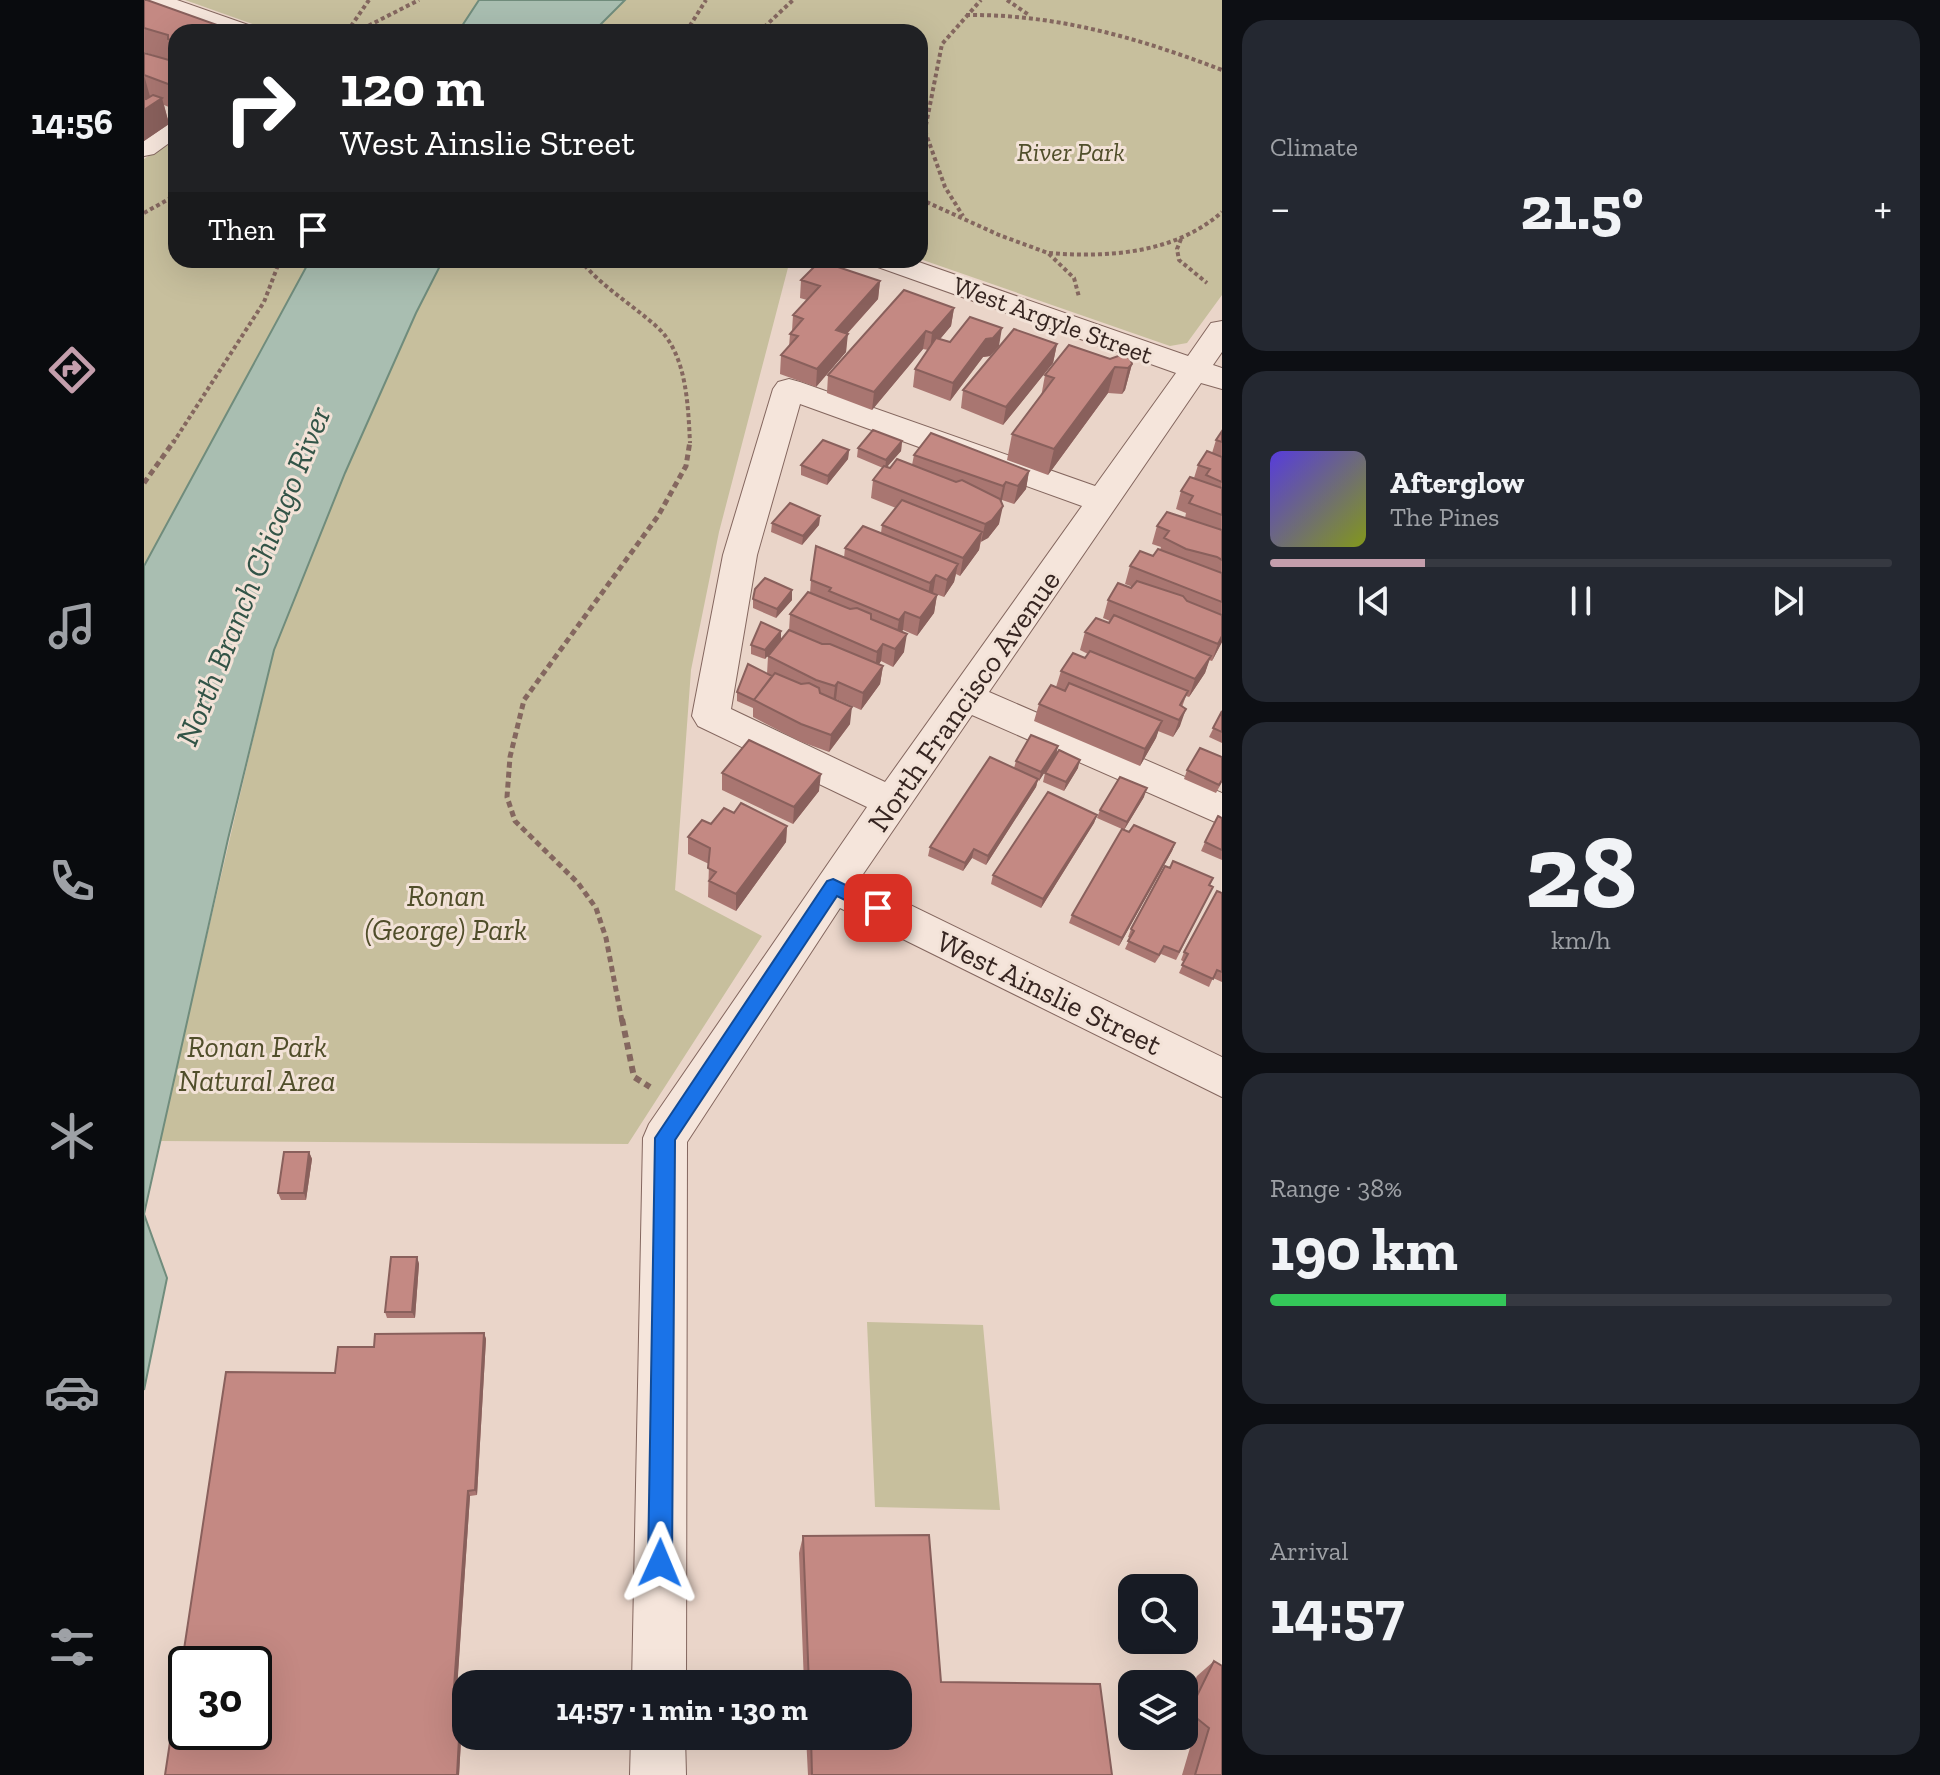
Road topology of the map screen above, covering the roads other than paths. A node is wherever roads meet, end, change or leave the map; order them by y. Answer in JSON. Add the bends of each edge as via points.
{"nodes":[{"id":1,"x":153,"y":0,"type":"edge"},
{"id":2,"x":222,"y":24,"type":"edge"},
{"id":3,"x":168,"y":132,"type":"edge"},
{"id":4,"x":144,"y":148,"type":"edge"},
{"id":5,"x":908,"y":268,"type":"edge"},
{"id":6,"x":1222,"y":330,"type":"edge"},
{"id":7,"x":1208,"y":374,"type":"edge"},
{"id":8,"x":1103,"y":501,"type":"junction"},
{"id":9,"x":966,"y":697,"type":"junction"},
{"id":10,"x":892,"y":802,"type":"junction"},
{"id":11,"x":1222,"y":810,"type":"edge"},
{"id":12,"x":833,"y":886,"type":"junction"},
{"id":13,"x":1222,"y":1078,"type":"edge"},
{"id":14,"x":659,"y":1670,"type":"edge"},
{"id":15,"x":658,"y":1750,"type":"edge"},
{"id":16,"x":658,"y":1775,"type":"edge"}],
"edges":[{"from":1,"to":2,"type":"street"},
{"from":3,"to":4,"type":"street"},
{"from":5,"to":7,"type":"street","name":"West Argyle Street"},
{"from":6,"to":7,"type":"street","name":"North Francisco Avenue"},
{"from":7,"to":8,"type":"street","name":"North Francisco Avenue"},
{"from":8,"to":9,"type":"street","name":"North Francisco Avenue"},
{"from":8,"to":10,"type":"street","via":[[789,389],[740,555],[711,716]]},
{"from":9,"to":10,"type":"street","name":"North Francisco Avenue"},
{"from":9,"to":11,"type":"street"},
{"from":10,"to":12,"type":"street","name":"North Francisco Avenue"},
{"from":12,"to":13,"type":"street","name":"West Ainslie Street"},
{"from":12,"to":14,"type":"street","name":"North Francisco Avenue","via":[[665,1138]]},
{"from":15,"to":16,"type":"street"}]}
